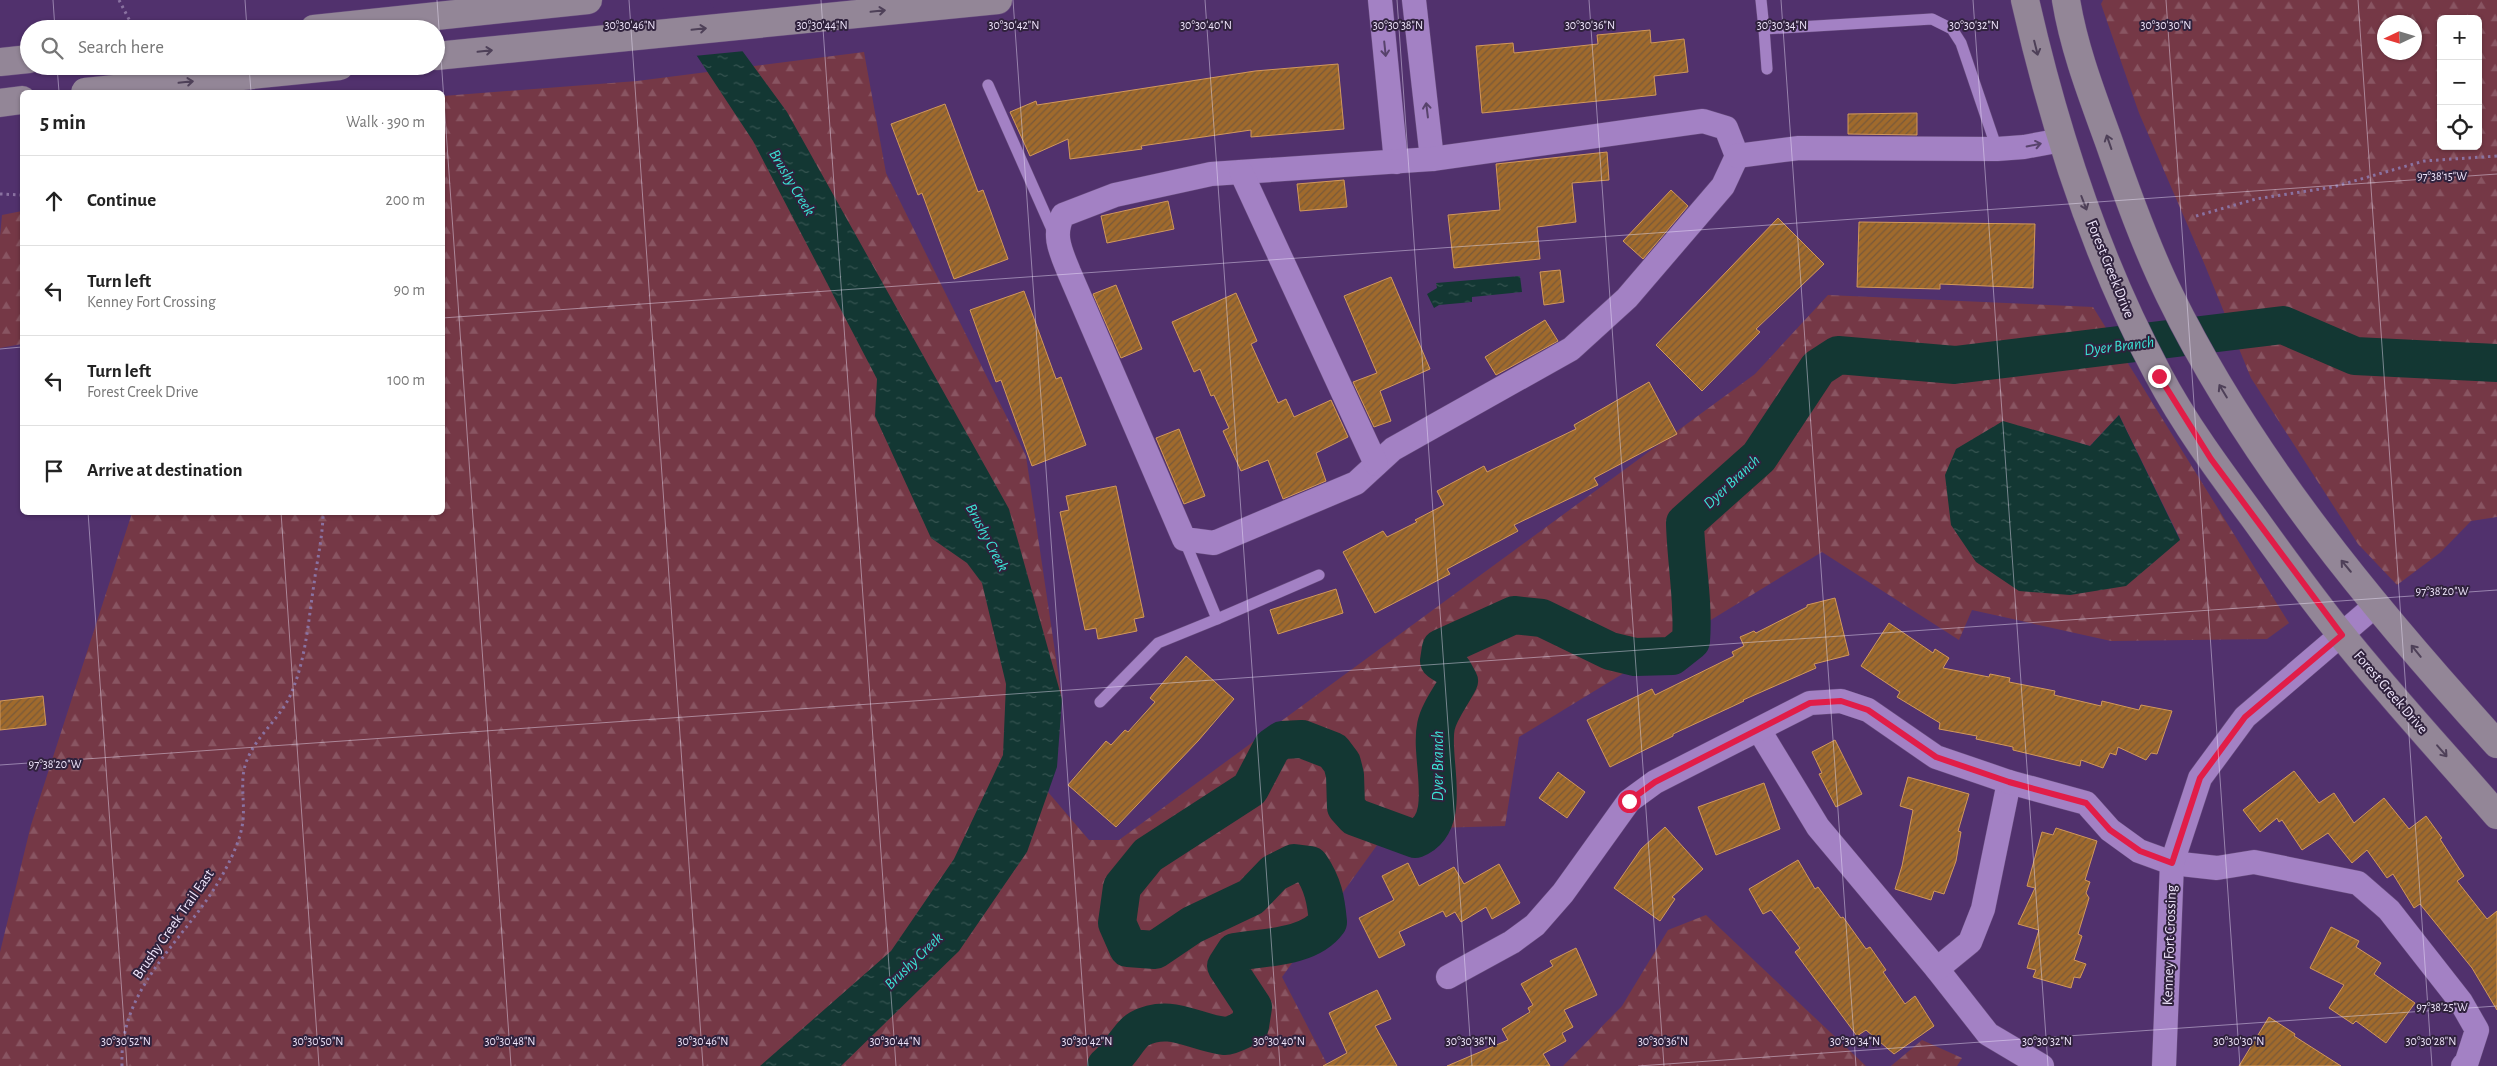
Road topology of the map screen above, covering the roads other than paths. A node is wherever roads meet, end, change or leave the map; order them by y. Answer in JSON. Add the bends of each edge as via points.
{"nodes":[{"id":1,"x":588,"y":0,"type":"edge"},
{"id":2,"x":998,"y":0,"type":"edge"},
{"id":3,"x":1380,"y":0,"type":"edge"},
{"id":4,"x":1414,"y":0,"type":"edge"},
{"id":5,"x":1761,"y":0,"type":"edge"},
{"id":6,"x":2025,"y":0,"type":"edge"},
{"id":7,"x":2066,"y":0,"type":"edge"},
{"id":8,"x":399,"y":20,"type":"edge"},
{"id":9,"x":1764,"y":29,"type":"junction"},
{"id":10,"x":445,"y":55,"type":"edge"},
{"id":11,"x":20,"y":60,"type":"edge"},
{"id":12,"x":0,"y":62,"type":"edge"},
{"id":13,"x":1767,"y":68,"type":"dead end"},
{"id":14,"x":252,"y":75,"type":"edge"},
{"id":15,"x":988,"y":85,"type":"dead end"},
{"id":16,"x":105,"y":90,"type":"edge"},
{"id":17,"x":20,"y":100,"type":"edge"},
{"id":18,"x":0,"y":103,"type":"edge"},
{"id":19,"x":2062,"y":140,"type":"junction"},
{"id":20,"x":1997,"y":149,"type":"junction"},
{"id":21,"x":1737,"y":156,"type":"junction"},
{"id":22,"x":1432,"y":159,"type":"junction"},
{"id":23,"x":1396,"y":162,"type":"junction"},
{"id":24,"x":1241,"y":172,"type":"junction"},
{"id":25,"x":1057,"y":240,"type":"junction"},
{"id":26,"x":1376,"y":464,"type":"junction"},
{"id":27,"x":1184,"y":539,"type":"junction"},
{"id":28,"x":1319,"y":575,"type":"dead end"},
{"id":29,"x":2377,"y":604,"type":"junction"},
{"id":30,"x":1217,"y":620,"type":"junction"},
{"id":31,"x":2342,"y":635,"type":"junction"},
{"id":32,"x":1100,"y":702,"type":"dead end"},
{"id":33,"x":1759,"y":730,"type":"junction"},
{"id":34,"x":2497,"y":744,"type":"edge"},
{"id":35,"x":2009,"y":782,"type":"junction"},
{"id":36,"x":2497,"y":815,"type":"edge"},
{"id":37,"x":2172,"y":863,"type":"junction"},
{"id":38,"x":1937,"y":969,"type":"junction"},
{"id":39,"x":1448,"y":977,"type":"dead end"},
{"id":40,"x":2042,"y":1066,"type":"edge"},
{"id":41,"x":2164,"y":1066,"type":"edge"},
{"id":42,"x":2463,"y":1066,"type":"edge"}],
"edges":[{"from":1,"to":8,"type":"street"},
{"from":10,"to":2,"type":"street","one_way":true},
{"from":3,"to":23,"type":"street","one_way":true},
{"from":22,"to":4,"type":"street","one_way":true},
{"from":5,"to":9,"type":"lane"},
{"from":6,"to":19,"type":"street","name":"Forest Creek Drive","one_way":true},
{"from":29,"to":7,"type":"street","one_way":true,"via":[[2332,550],[2248,433],[2170,296],[2144,237],[2079,57]]},
{"from":9,"to":13,"type":"lane"},
{"from":9,"to":20,"type":"lane","via":[[1932,19],[1952,29],[1961,43]]},
{"from":11,"to":12,"type":"street"},
{"from":16,"to":14,"type":"street","one_way":true,"bridge":true},
{"from":15,"to":25,"type":"lane"},
{"from":17,"to":18,"type":"street"},
{"from":20,"to":19,"type":"street","one_way":true},
{"from":19,"to":31,"type":"street","name":"Forest Creek Drive","one_way":true,"via":[[2127,313],[2159,376],[2211,459]]},
{"from":20,"to":21,"type":"street","via":[[1799,148]]},
{"from":21,"to":22,"type":"street","via":[[1726,128],[1702,121]]},
{"from":21,"to":26,"type":"street","via":[[1723,186],[1627,298],[1571,349],[1393,449]]},
{"from":22,"to":23,"type":"street"},
{"from":23,"to":24,"type":"street"},
{"from":24,"to":25,"type":"street","via":[[1212,174],[1115,195],[1063,215],[1058,225]]},
{"from":24,"to":26,"type":"street"},
{"from":25,"to":27,"type":"street"},
{"from":26,"to":27,"type":"street","via":[[1356,483],[1214,543]]},
{"from":27,"to":30,"type":"lane"},
{"from":28,"to":30,"type":"lane"},
{"from":29,"to":31,"type":"street","name":"Kenney Fort Crossing"},
{"from":34,"to":29,"type":"street","one_way":true},
{"from":30,"to":32,"type":"lane","via":[[1158,643]]},
{"from":31,"to":36,"type":"street","name":"Forest Creek Drive","one_way":true},
{"from":31,"to":37,"type":"street","name":"Kenney Fort Crossing","via":[[2245,717],[2200,778]]},
{"from":33,"to":35,"type":"street","via":[[1810,703],[1841,701],[1868,710],[1936,757]]},
{"from":33,"to":38,"type":"street","via":[[1818,826]]},
{"from":33,"to":39,"type":"street","via":[[1655,782],[1629,801],[1563,894],[1535,925],[1512,942]]},
{"from":35,"to":37,"type":"street","via":[[2086,803],[2110,830],[2140,851]]},
{"from":35,"to":38,"type":"street","via":[[1983,909],[1970,942]]},
{"from":37,"to":41,"type":"street","name":"Kenney Fort Crossing"},
{"from":37,"to":42,"type":"street","via":[[2217,868],[2254,862],[2358,883],[2389,910],[2461,1002],[2477,1030]]},
{"from":38,"to":40,"type":"street","via":[[1988,1034]]}]}
